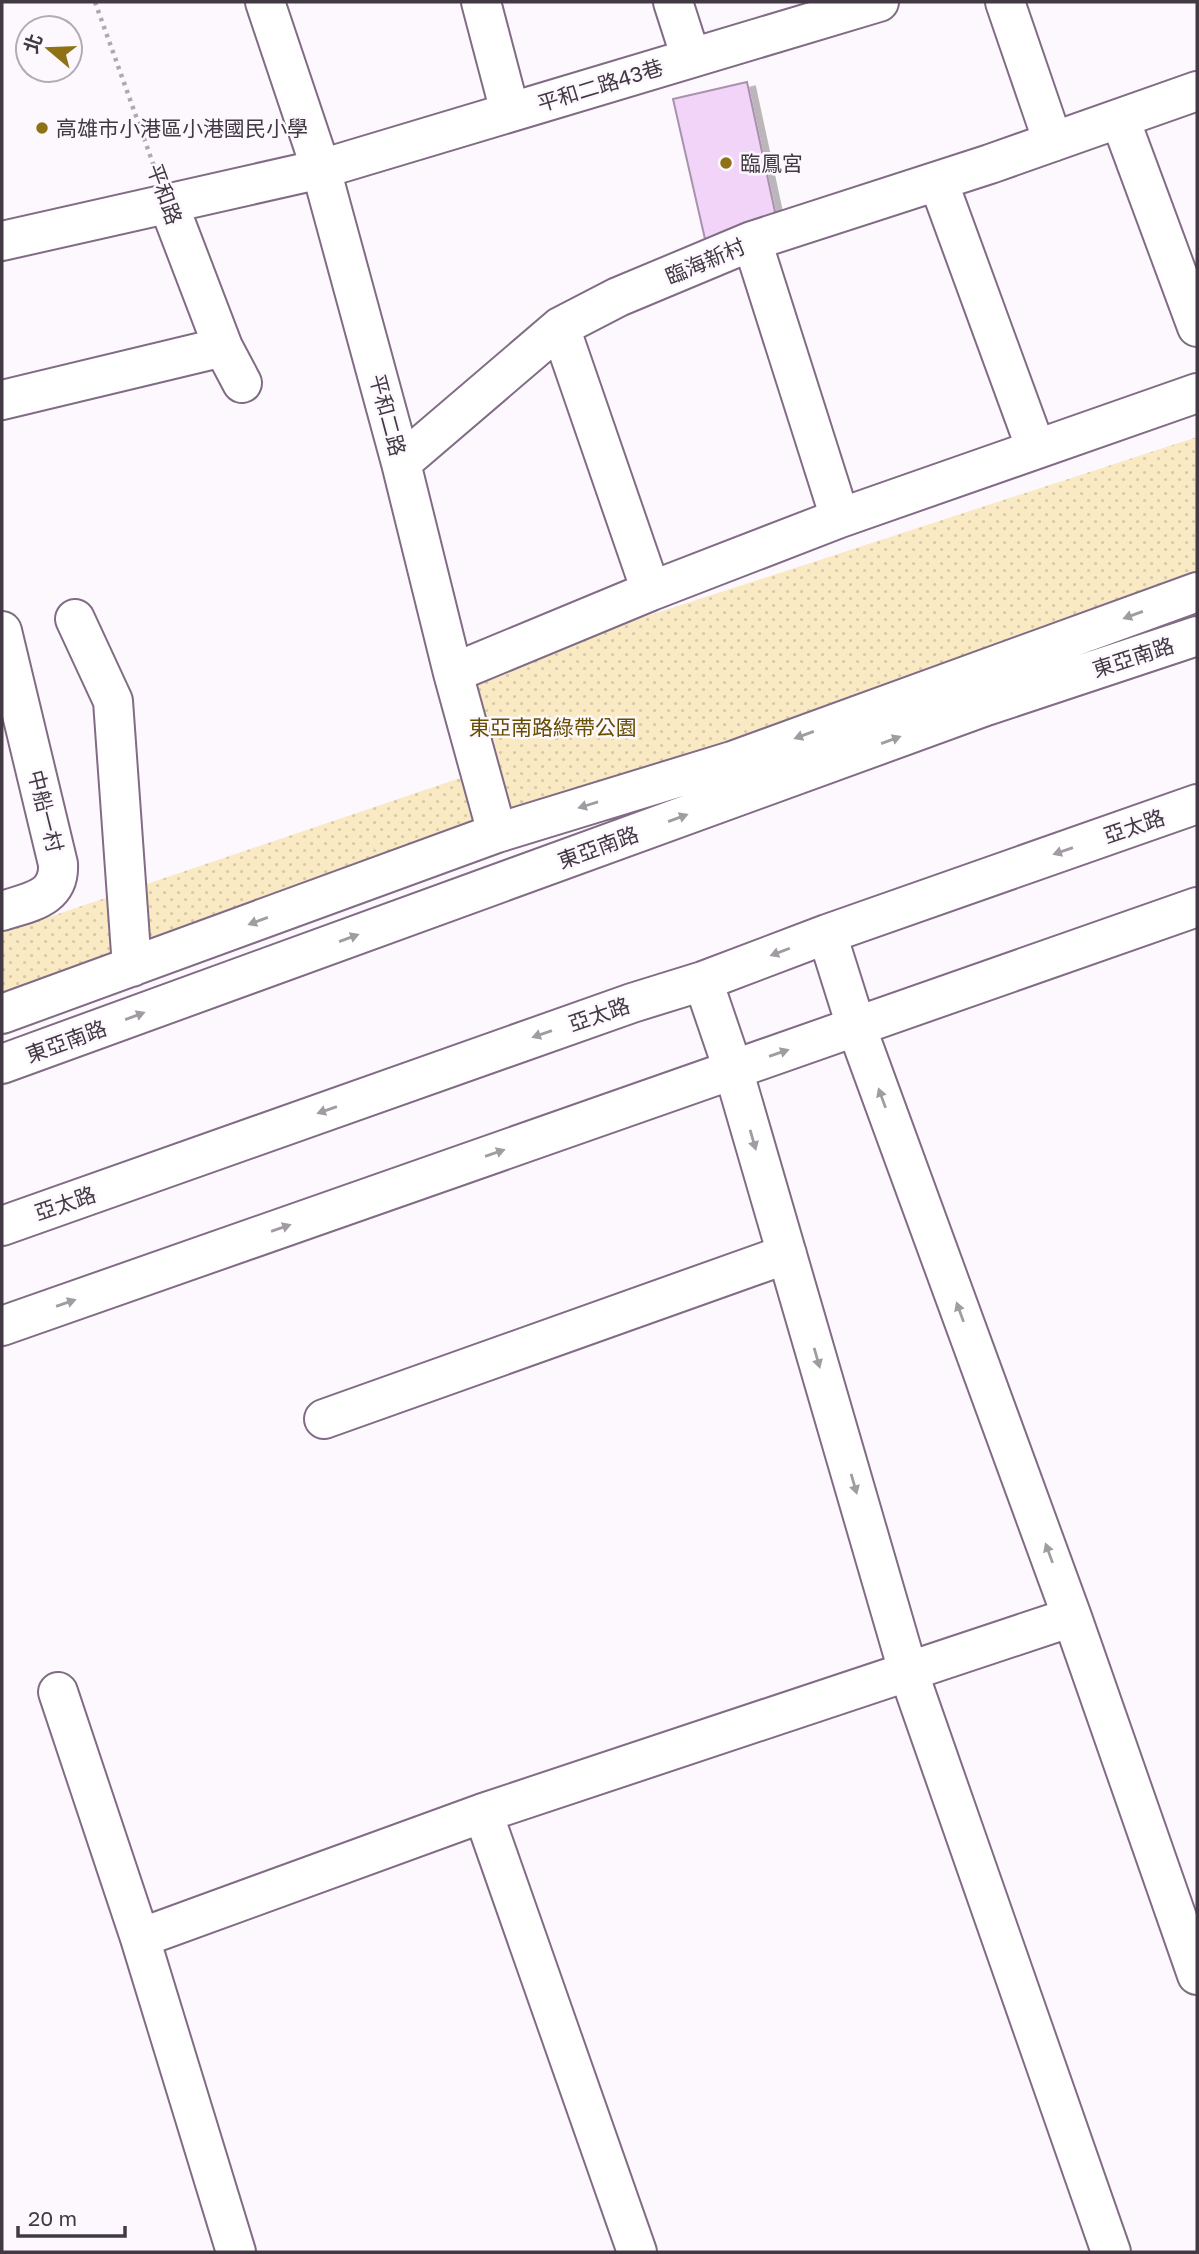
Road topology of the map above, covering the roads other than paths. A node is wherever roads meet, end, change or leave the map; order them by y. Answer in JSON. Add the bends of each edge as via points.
{"nodes":[{"id":1,"x":265,"y":2,"type":"edge"},
{"id":2,"x":481,"y":2,"type":"edge"},
{"id":3,"x":673,"y":2,"type":"edge"},
{"id":4,"x":879,"y":2,"type":"edge"},
{"id":5,"x":1005,"y":2,"type":"edge"},
{"id":6,"x":691,"y":58,"type":"junction"},
{"id":7,"x":1197,"y":91,"type":"edge"},
{"id":8,"x":510,"y":112,"type":"junction"},
{"id":9,"x":1120,"y":119,"type":"junction"},
{"id":10,"x":1053,"y":142,"type":"junction"},
{"id":11,"x":321,"y":169,"type":"junction"},
{"id":12,"x":938,"y":181,"type":"junction"},
{"id":13,"x":167,"y":203,"type":"junction"},
{"id":14,"x":2,"y":241,"type":"edge"},
{"id":15,"x":752,"y":241,"type":"junction"},
{"id":16,"x":560,"y":327,"type":"junction"},
{"id":17,"x":1197,"y":327,"type":"edge"},
{"id":18,"x":223,"y":347,"type":"junction"},
{"id":19,"x":242,"y":383,"type":"dead end"},
{"id":20,"x":1197,"y":393,"type":"edge"},
{"id":21,"x":2,"y":400,"type":"edge"},
{"id":22,"x":1036,"y":449,"type":"junction"},
{"id":23,"x":401,"y":463,"type":"junction"},
{"id":24,"x":841,"y":517,"type":"junction"},
{"id":25,"x":651,"y":591,"type":"junction"},
{"id":26,"x":1197,"y":592,"type":"edge"},
{"id":27,"x":75,"y":619,"type":"dead end"},
{"id":28,"x":2,"y":632,"type":"edge"},
{"id":29,"x":1197,"y":636,"type":"edge"},
{"id":30,"x":453,"y":673,"type":"junction"},
{"id":31,"x":12,"y":721,"type":"edge"},
{"id":32,"x":1197,"y":804,"type":"edge"},
{"id":33,"x":497,"y":833,"type":"junction"},
{"id":34,"x":1197,"y":907,"type":"edge"},
{"id":35,"x":2,"y":911,"type":"edge"},
{"id":36,"x":827,"y":934,"type":"junction"},
{"id":37,"x":132,"y":967,"type":"junction"},
{"id":38,"x":703,"y":981,"type":"junction"},
{"id":39,"x":2,"y":1014,"type":"edge"},
{"id":40,"x":856,"y":1026,"type":"junction"},
{"id":41,"x":2,"y":1064,"type":"edge"},
{"id":42,"x":733,"y":1069,"type":"junction"},
{"id":43,"x":2,"y":1226,"type":"edge"},
{"id":44,"x":787,"y":1254,"type":"junction"},
{"id":45,"x":2,"y":1326,"type":"edge"},
{"id":46,"x":324,"y":1419,"type":"dead end"},
{"id":47,"x":1072,"y":1617,"type":"junction"},
{"id":48,"x":908,"y":1671,"type":"junction"},
{"id":49,"x":58,"y":1692,"type":"dead end"},
{"id":50,"x":483,"y":1813,"type":"junction"},
{"id":51,"x":140,"y":1938,"type":"junction"},
{"id":52,"x":1197,"y":1975,"type":"edge"},
{"id":53,"x":236,"y":2252,"type":"edge"},
{"id":54,"x":637,"y":2252,"type":"edge"},
{"id":55,"x":1111,"y":2252,"type":"edge"}],
"edges":[{"from":1,"to":11,"type":"street","name":"平和二路"},
{"from":2,"to":8,"type":"street"},
{"from":3,"to":6,"type":"street"},
{"from":4,"to":6,"type":"street","name":"平和二路43巷"},
{"from":5,"to":10,"type":"street"},
{"from":6,"to":8,"type":"street","name":"平和二路43巷"},
{"from":7,"to":9,"type":"street","name":"臨海新村"},
{"from":8,"to":11,"type":"street","name":"平和二路43巷"},
{"from":9,"to":10,"type":"street","name":"臨海新村"},
{"from":9,"to":17,"type":"street"},
{"from":10,"to":12,"type":"street","name":"臨海新村"},
{"from":11,"to":13,"type":"street","name":"平和二路43巷"},
{"from":11,"to":23,"type":"street","name":"平和二路"},
{"from":12,"to":15,"type":"street","name":"臨海新村"},
{"from":12,"to":22,"type":"street"},
{"from":13,"to":14,"type":"street","name":"平和二路43巷"},
{"from":13,"to":18,"type":"street","name":"平和路"},
{"from":15,"to":16,"type":"street","name":"臨海新村","via":[[618,297]]},
{"from":15,"to":24,"type":"street"},
{"from":16,"to":23,"type":"street","name":"臨海新村"},
{"from":16,"to":25,"type":"street"},
{"from":18,"to":19,"type":"street","name":"平和路"},
{"from":18,"to":21,"type":"street"},
{"from":20,"to":22,"type":"street"},
{"from":22,"to":24,"type":"street"},
{"from":23,"to":30,"type":"street","name":"平和二路"},
{"from":24,"to":25,"type":"street"},
{"from":25,"to":30,"type":"street"},
{"from":26,"to":33,"type":"street","name":"東亞南路","one_way":true,"via":[[732,761]]},
{"from":27,"to":37,"type":"street","via":[[113,701]]},
{"from":28,"to":31,"type":"street","name":"中船一村"},
{"from":41,"to":29,"type":"street","name":"東亞南路","one_way":true,"via":[[986,706]]},
{"from":30,"to":33,"type":"street","name":"平和二路"},
{"from":31,"to":35,"type":"street","name":"中船一村","via":[[59,878],[52,891]]},
{"from":32,"to":36,"type":"street","name":"亞太路","one_way":true},
{"from":33,"to":37,"type":"street","name":"東亞南路","one_way":true},
{"from":34,"to":40,"type":"street"},
{"from":36,"to":38,"type":"street","name":"亞太路","one_way":true},
{"from":36,"to":40,"type":"street"},
{"from":37,"to":39,"type":"street","name":"東亞南路"},
{"from":38,"to":42,"type":"street"},
{"from":38,"to":43,"type":"street","name":"亞太路","one_way":true},
{"from":42,"to":40,"type":"street","one_way":true},
{"from":47,"to":40,"type":"street","one_way":true},
{"from":42,"to":44,"type":"street","one_way":true},
{"from":45,"to":42,"type":"street","one_way":true},
{"from":44,"to":46,"type":"street"},
{"from":44,"to":48,"type":"street","one_way":true},
{"from":47,"to":48,"type":"street"},
{"from":47,"to":52,"type":"street"},
{"from":48,"to":50,"type":"street"},
{"from":48,"to":55,"type":"street"},
{"from":49,"to":51,"type":"street"},
{"from":50,"to":51,"type":"street"},
{"from":50,"to":54,"type":"street"},
{"from":51,"to":53,"type":"street"}]}
